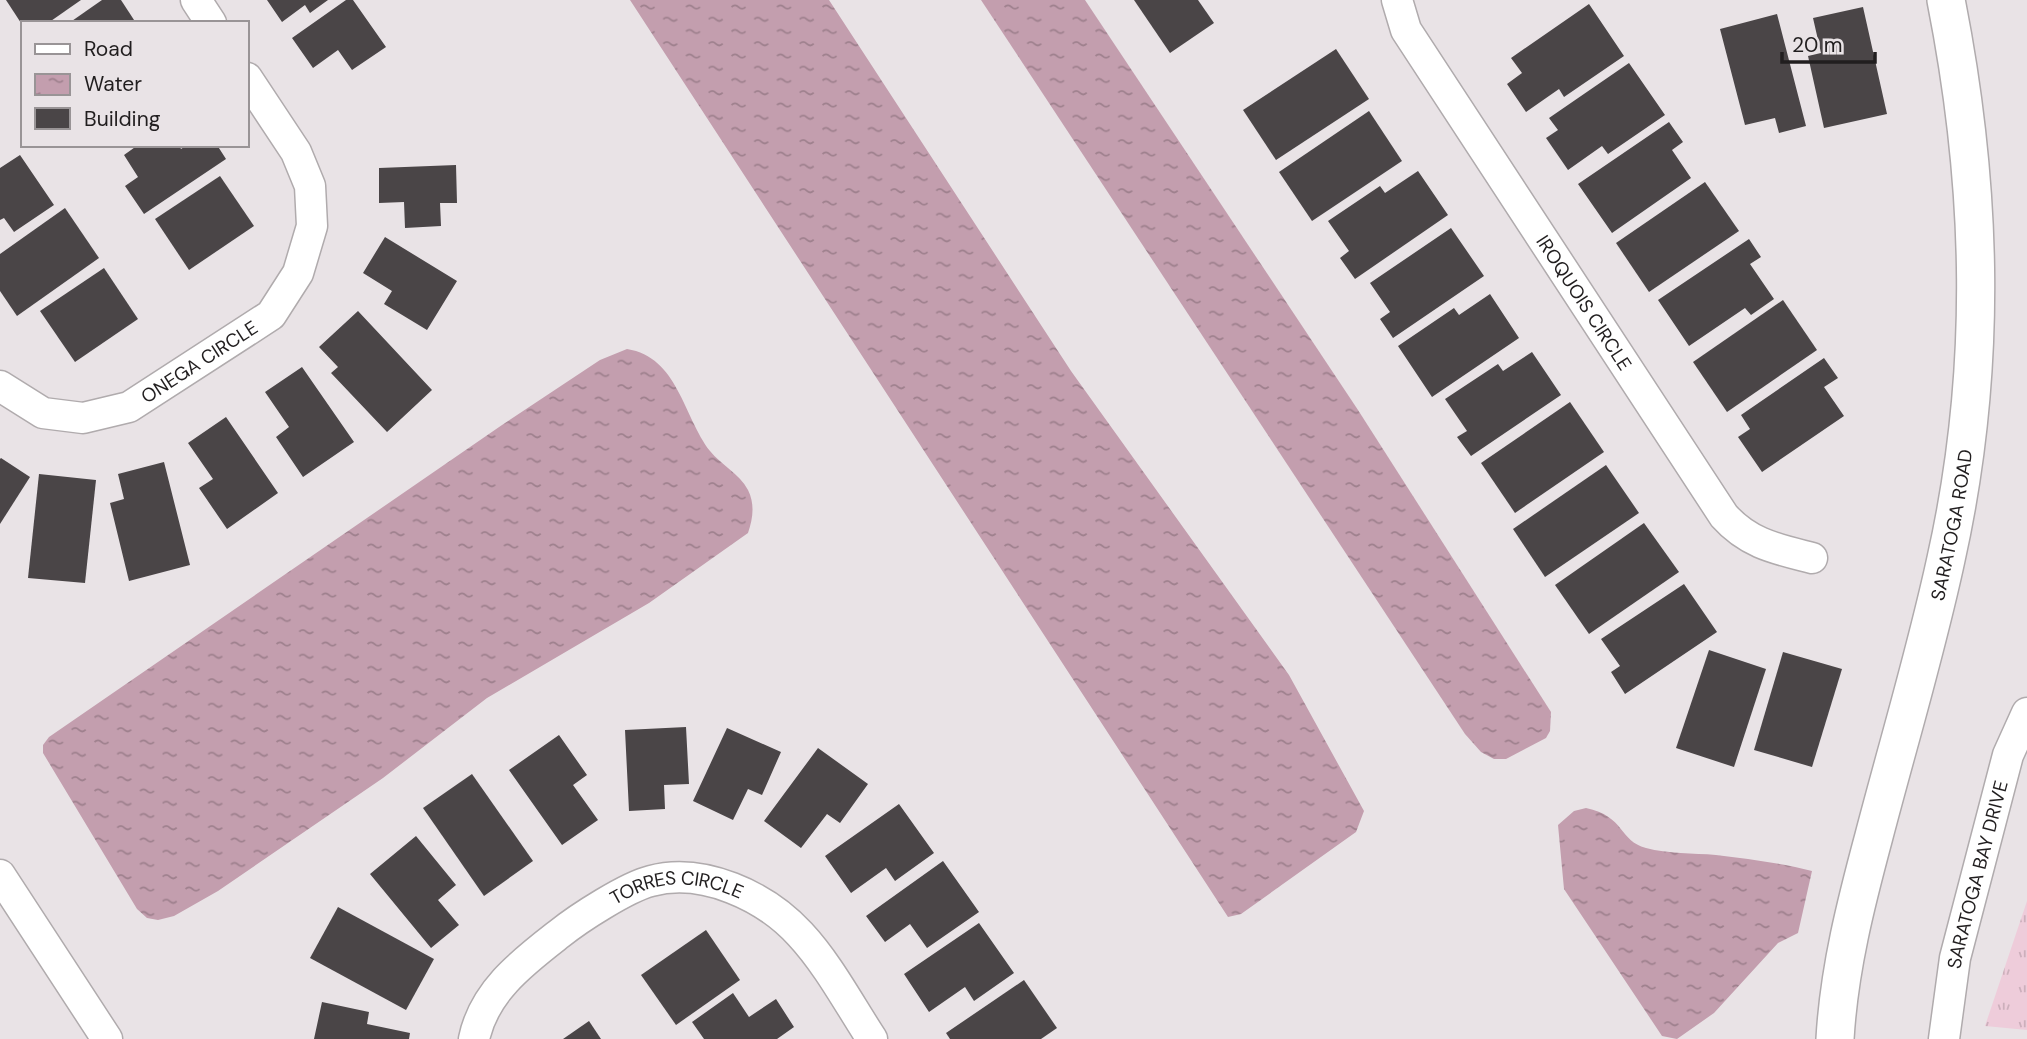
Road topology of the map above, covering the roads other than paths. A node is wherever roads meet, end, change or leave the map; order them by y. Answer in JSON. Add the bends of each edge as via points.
{"nodes":[{"id":1,"x":196,"y":0,"type":"edge"},
{"id":2,"x":1397,"y":0,"type":"edge"},
{"id":3,"x":1946,"y":0,"type":"edge"},
{"id":4,"x":210,"y":21,"type":"edge"},
{"id":5,"x":248,"y":80,"type":"edge"},
{"id":6,"x":0,"y":386,"type":"edge"},
{"id":7,"x":1812,"y":558,"type":"dead end"},
{"id":8,"x":2027,"y":713,"type":"edge"},
{"id":9,"x":0,"y":875,"type":"edge"},
{"id":10,"x":107,"y":1039,"type":"edge"},
{"id":11,"x":474,"y":1039,"type":"edge"},
{"id":12,"x":872,"y":1039,"type":"edge"},
{"id":13,"x":1836,"y":1039,"type":"edge"},
{"id":14,"x":1944,"y":1039,"type":"edge"}],
"edges":[{"from":1,"to":4,"type":"street"},
{"from":2,"to":7,"type":"street","name":"IROQUOIS CIRCLE","via":[[1406,30],[1724,516],[1739,533],[1759,544]]},
{"from":3,"to":13,"type":"street","name":"SARATOGA ROAD","via":[[1972,164],[1977,273],[1974,369],[1964,464],[1946,559],[1850,924]]},
{"from":5,"to":6,"type":"street","name":"ONEGA CIRCLE","via":[[296,152],[310,186],[312,226],[302,261],[271,315],[129,407],[83,418],[43,413]]},
{"from":8,"to":14,"type":"street","name":"SARATOGA BAY DRIVE","via":[[2008,755],[1958,945]]},
{"from":9,"to":10,"type":"street"},
{"from":11,"to":12,"type":"street","name":"TORRES CIRCLE","via":[[487,1004],[504,980],[564,930],[650,881],[683,879],[716,884],[776,912],[807,943]]}]}
